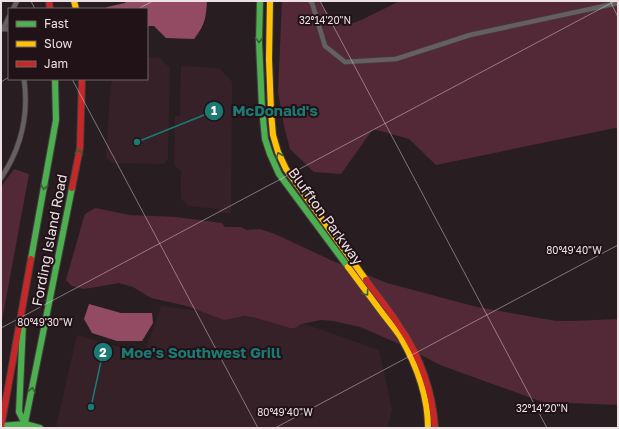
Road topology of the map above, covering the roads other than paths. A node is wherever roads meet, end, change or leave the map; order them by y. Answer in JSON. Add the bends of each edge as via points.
{"nodes":[{"id":1,"x":260,"y":1,"type":"edge"},
{"id":2,"x":270,"y":1,"type":"edge"},
{"id":3,"x":310,"y":1,"type":"edge"},
{"id":4,"x":618,"y":3,"type":"edge"},
{"id":5,"x":8,"y":19,"type":"edge"},
{"id":6,"x":2,"y":29,"type":"edge"},
{"id":7,"x":24,"y":80,"type":"edge"},
{"id":8,"x":55,"y":80,"type":"edge"},
{"id":9,"x":82,"y":80,"type":"edge"},
{"id":10,"x":1,"y":178,"type":"edge"},
{"id":11,"x":25,"y":286,"type":"junction"},
{"id":12,"x":24,"y":426,"type":"edge"},
{"id":13,"x":2,"y":427,"type":"edge"},
{"id":14,"x":40,"y":428,"type":"edge"},
{"id":15,"x":428,"y":428,"type":"edge"},
{"id":16,"x":435,"y":428,"type":"edge"}],
"edges":[{"from":1,"to":15,"type":"main road","name":"Bluffton Parkway","one_way":true,"via":[[262,108],[265,139],[270,154],[279,174],[400,337],[410,355],[425,398]]},
{"from":16,"to":2,"type":"main road","name":"Bluffton Parkway","one_way":true,"via":[[434,409],[411,345],[286,169],[278,152],[271,112]]},
{"from":3,"to":4,"type":"street","via":[[325,46],[345,62],[396,59],[470,35]]},
{"from":5,"to":6,"type":"street"},
{"from":7,"to":10,"type":"street","via":[[26,108],[23,130],[13,158]]},
{"from":8,"to":11,"type":"main road","name":"Fording Island Road","one_way":true,"via":[[56,120]]},
{"from":12,"to":9,"type":"main road","name":"Fording Island Road","one_way":true,"via":[[80,148]]},
{"from":11,"to":12,"type":"main road","via":[[19,412]]},
{"from":11,"to":13,"type":"main road","name":"Fording Island Road"},
{"from":12,"to":13,"type":"main road"},
{"from":12,"to":14,"type":"main road"}]}
